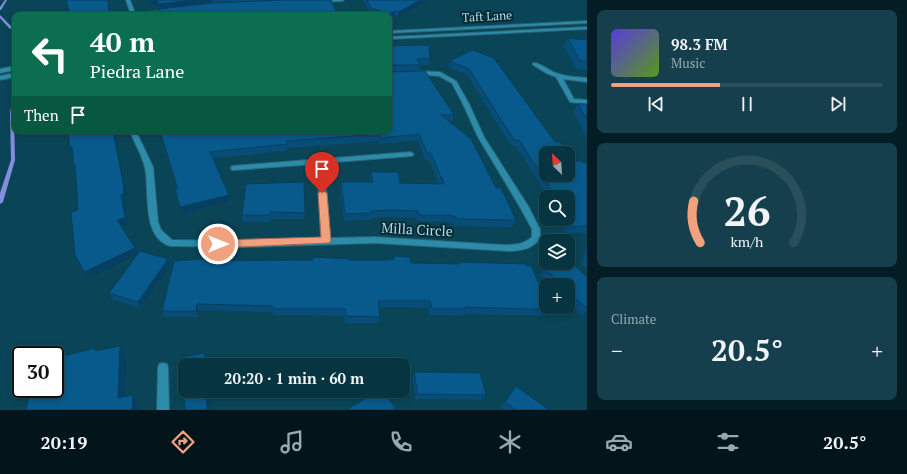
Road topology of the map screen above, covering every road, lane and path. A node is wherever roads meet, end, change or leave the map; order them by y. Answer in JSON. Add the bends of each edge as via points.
{"nodes":[{"id":1,"x":128,"y":0,"type":"edge"},
{"id":2,"x":342,"y":0,"type":"edge"},
{"id":3,"x":319,"y":1,"type":"edge"},
{"id":4,"x":176,"y":10,"type":"edge"},
{"id":5,"x":132,"y":12,"type":"edge"},
{"id":6,"x":159,"y":12,"type":"edge"},
{"id":7,"x":587,"y":22,"type":"edge"},
{"id":8,"x":587,"y":28,"type":"edge"},
{"id":9,"x":392,"y":32,"type":"edge"},
{"id":10,"x":392,"y":38,"type":"edge"},
{"id":11,"x":535,"y":64,"type":"dead end"},
{"id":12,"x":12,"y":69,"type":"edge"},
{"id":13,"x":0,"y":71,"type":"edge"},
{"id":14,"x":404,"y":74,"type":"edge"},
{"id":15,"x":12,"y":76,"type":"edge"},
{"id":16,"x":0,"y":78,"type":"edge"},
{"id":17,"x":559,"y":78,"type":"junction"},
{"id":18,"x":587,"y":80,"type":"edge"},
{"id":19,"x":587,"y":102,"type":"edge"},
{"id":20,"x":134,"y":134,"type":"edge"},
{"id":21,"x":410,"y":154,"type":"dead end"},
{"id":22,"x":320,"y":162,"type":"junction"},
{"id":23,"x":235,"y":168,"type":"dead end"},
{"id":24,"x":326,"y":241,"type":"junction"},
{"id":25,"x":163,"y":368,"type":"dead end"},
{"id":26,"x":163,"y":410,"type":"edge"}],
"edges":[{"from":1,"to":5,"type":"street"},
{"from":2,"to":3,"type":"street"},
{"from":4,"to":6,"type":"street"},
{"from":7,"to":9,"type":"street","name":"Taft Lane"},
{"from":8,"to":10,"type":"street","name":"Taft Lane"},
{"from":11,"to":17,"type":"street"},
{"from":12,"to":13,"type":"street"},
{"from":14,"to":24,"type":"street","name":"Milla Circle","via":[[436,74],[454,82],[481,137],[524,206],[536,229],[536,238],[530,244],[514,248],[401,241]]},
{"from":15,"to":16,"type":"street"},
{"from":17,"to":18,"type":"street"},
{"from":17,"to":19,"type":"street","via":[[572,101]]},
{"from":20,"to":24,"type":"street","name":"Milla Circle","via":[[149,167],[157,232],[167,241],[180,244],[222,244]]},
{"from":21,"to":22,"type":"street"},
{"from":22,"to":23,"type":"street"},
{"from":22,"to":24,"type":"street"},
{"from":25,"to":26,"type":"street"}]}
